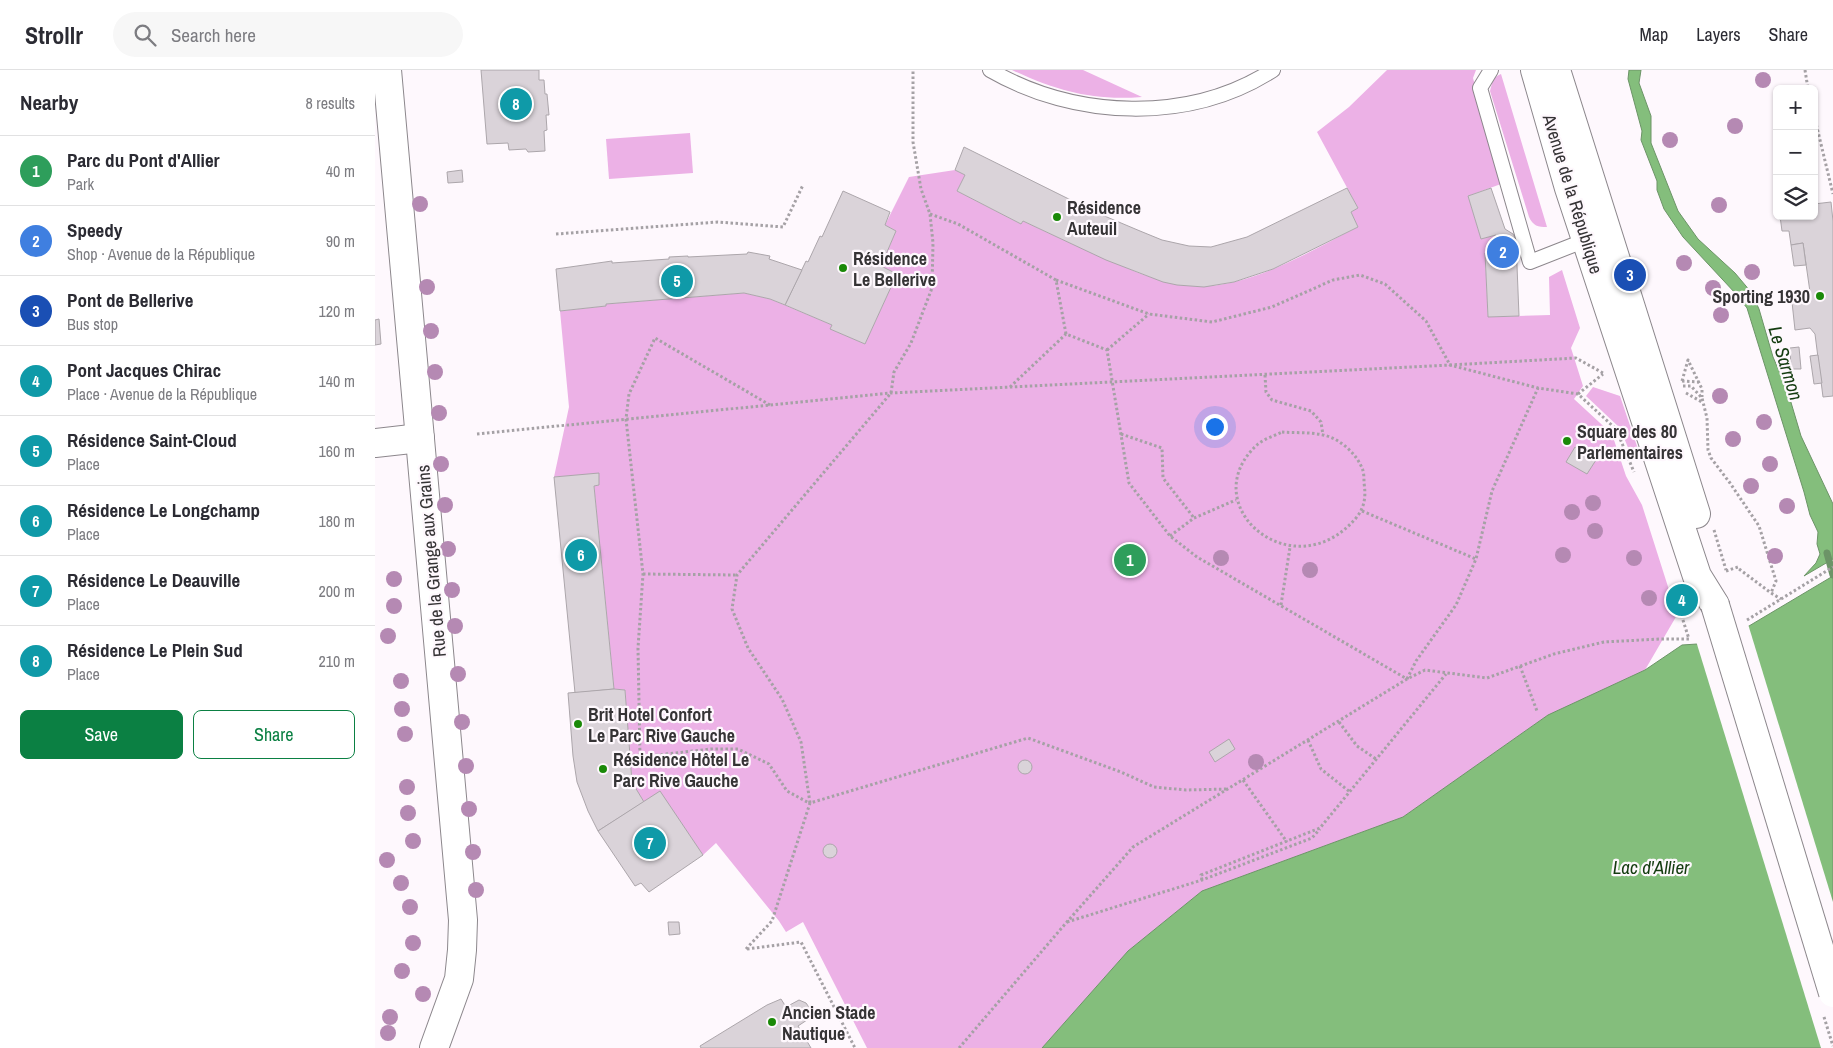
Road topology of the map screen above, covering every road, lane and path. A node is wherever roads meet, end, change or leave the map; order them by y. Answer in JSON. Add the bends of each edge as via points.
{"nodes":[{"id":1,"x":387,"y":70,"type":"edge"},
{"id":2,"x":913,"y":70,"type":"edge"},
{"id":3,"x":990,"y":70,"type":"edge"},
{"id":4,"x":1273,"y":70,"type":"edge"},
{"id":5,"x":1491,"y":70,"type":"edge"},
{"id":6,"x":1523,"y":70,"type":"edge"},
{"id":7,"x":1535,"y":70,"type":"edge"},
{"id":8,"x":1555,"y":70,"type":"edge"},
{"id":9,"x":1571,"y":70,"type":"edge"},
{"id":10,"x":1805,"y":70,"type":"edge"},
{"id":11,"x":1807,"y":85,"type":"edge"},
{"id":12,"x":1573,"y":123,"type":"junction"},
{"id":13,"x":1818,"y":130,"type":"edge"},
{"id":14,"x":803,"y":185,"type":"dead end"},
{"id":15,"x":1569,"y":188,"type":"junction"},
{"id":16,"x":1833,"y":194,"type":"edge"},
{"id":17,"x":929,"y":214,"type":"junction"},
{"id":18,"x":556,"y":234,"type":"dead end"},
{"id":19,"x":1586,"y":240,"type":"junction"},
{"id":20,"x":1056,"y":280,"type":"junction"},
{"id":21,"x":1149,"y":314,"type":"junction"},
{"id":22,"x":1066,"y":334,"type":"junction"},
{"id":23,"x":1107,"y":350,"type":"junction"},
{"id":24,"x":1450,"y":364,"type":"junction"},
{"id":25,"x":1265,"y":375,"type":"junction"},
{"id":26,"x":1113,"y":381,"type":"junction"},
{"id":27,"x":1682,"y":381,"type":"junction"},
{"id":28,"x":1699,"y":382,"type":"junction"},
{"id":29,"x":1677,"y":384,"type":"dead end"},
{"id":30,"x":1682,"y":386,"type":"dead end"},
{"id":31,"x":1009,"y":387,"type":"junction"},
{"id":32,"x":1538,"y":388,"type":"junction"},
{"id":33,"x":891,"y":393,"type":"junction"},
{"id":34,"x":1579,"y":394,"type":"junction"},
{"id":35,"x":1702,"y":398,"type":"junction"},
{"id":36,"x":770,"y":405,"type":"junction"},
{"id":37,"x":626,"y":419,"type":"junction"},
{"id":38,"x":477,"y":434,"type":"dead end"},
{"id":39,"x":1121,"y":434,"type":"junction"},
{"id":40,"x":1323,"y":435,"type":"junction"},
{"id":41,"x":420,"y":438,"type":"junction"},
{"id":42,"x":375,"y":443,"type":"edge"},
{"id":43,"x":1629,"y":462,"type":"dead end"},
{"id":44,"x":1237,"y":500,"type":"junction"},
{"id":45,"x":1361,"y":511,"type":"junction"},
{"id":46,"x":1194,"y":518,"type":"junction"},
{"id":47,"x":1170,"y":536,"type":"junction"},
{"id":48,"x":1289,"y":547,"type":"junction"},
{"id":49,"x":1476,"y":559,"type":"junction"},
{"id":50,"x":1833,"y":567,"type":"edge"},
{"id":51,"x":1726,"y":571,"type":"dead end"},
{"id":52,"x":643,"y":574,"type":"junction"},
{"id":53,"x":737,"y":575,"type":"junction"},
{"id":54,"x":1771,"y":593,"type":"junction"},
{"id":55,"x":1781,"y":599,"type":"junction"},
{"id":56,"x":1715,"y":605,"type":"junction"},
{"id":57,"x":1281,"y":606,"type":"junction"},
{"id":58,"x":1747,"y":620,"type":"dead end"},
{"id":59,"x":1689,"y":639,"type":"dead end"},
{"id":60,"x":1520,"y":666,"type":"junction"},
{"id":61,"x":1447,"y":673,"type":"junction"},
{"id":62,"x":1407,"y":679,"type":"junction"},
{"id":63,"x":1537,"y":711,"type":"dead end"},
{"id":64,"x":1339,"y":722,"type":"junction"},
{"id":65,"x":1308,"y":740,"type":"junction"},
{"id":66,"x":1377,"y":759,"type":"junction"},
{"id":67,"x":1243,"y":780,"type":"junction"},
{"id":68,"x":1228,"y":789,"type":"junction"},
{"id":69,"x":1350,"y":792,"type":"junction"},
{"id":70,"x":810,"y":803,"type":"junction"},
{"id":71,"x":1321,"y":828,"type":"junction"},
{"id":72,"x":1287,"y":842,"type":"junction"},
{"id":73,"x":1202,"y":880,"type":"junction"},
{"id":74,"x":1065,"y":923,"type":"junction"},
{"id":75,"x":1828,"y":1003,"type":"edge"},
{"id":76,"x":1833,"y":1046,"type":"edge"},
{"id":77,"x":434,"y":1048,"type":"edge"},
{"id":78,"x":855,"y":1048,"type":"edge"},
{"id":79,"x":959,"y":1048,"type":"edge"}],
"edges":[{"from":1,"to":41,"type":"main road","name":"Rue de la Grange aux Grains"},
{"from":2,"to":17,"type":"path","via":[[913,142],[921,190]]},
{"from":3,"to":4,"type":"lane","via":[[1071,102],[1147,109],[1190,103],[1234,90]]},
{"from":5,"to":19,"type":"lane","via":[[1480,88],[1530,262]]},
{"from":6,"to":15,"type":"main road"},
{"from":7,"to":15,"type":"main road","name":"Avenue de la République"},
{"from":8,"to":12,"type":"main road","name":"Avenue de la République"},
{"from":9,"to":12,"type":"main road","name":"Avenue de la République"},
{"from":10,"to":11,"type":"path"},
{"from":12,"to":56,"type":"main road","name":"Avenue de la République","via":[[1713,570]]},
{"from":13,"to":16,"type":"path"},
{"from":14,"to":18,"type":"path","via":[[783,227],[718,222]]},
{"from":15,"to":19,"type":"main road","name":"Avenue de la République"},
{"from":17,"to":20,"type":"path","via":[[958,224]]},
{"from":17,"to":33,"type":"path","via":[[933,243],[932,288],[911,343],[894,372]]},
{"from":19,"to":56,"type":"main road","name":"Avenue de la République","via":[[1697,576]]},
{"from":20,"to":21,"type":"path"},
{"from":20,"to":22,"type":"path"},
{"from":21,"to":23,"type":"path"},
{"from":21,"to":24,"type":"path","via":[[1212,322],[1272,307],[1333,280],[1360,275],[1385,284],[1426,320]]},
{"from":22,"to":23,"type":"path"},
{"from":22,"to":31,"type":"path"},
{"from":23,"to":26,"type":"path"},
{"from":24,"to":25,"type":"path"},
{"from":24,"to":32,"type":"path"},
{"from":24,"to":34,"type":"path","via":[[1576,358],[1604,374]]},
{"from":25,"to":26,"type":"path"},
{"from":25,"to":40,"type":"path","via":[[1267,392],[1272,400],[1311,411],[1321,422]]},
{"from":26,"to":31,"type":"path"},
{"from":26,"to":39,"type":"path"},
{"from":27,"to":28,"type":"path"},
{"from":27,"to":28,"type":"path","via":[[1688,360]]},
{"from":27,"to":29,"type":"path"},
{"from":28,"to":35,"type":"path"},
{"from":30,"to":35,"type":"path","via":[[1691,386]]},
{"from":31,"to":33,"type":"path"},
{"from":32,"to":34,"type":"path"},
{"from":32,"to":49,"type":"path","via":[[1492,491]]},
{"from":33,"to":36,"type":"path"},
{"from":33,"to":53,"type":"path"},
{"from":34,"to":43,"type":"path","via":[[1616,429]]},
{"from":35,"to":54,"type":"path","via":[[1707,418],[1708,450],[1759,526],[1775,581]]},
{"from":36,"to":37,"type":"path"},
{"from":36,"to":37,"type":"path","via":[[655,338],[629,394]]},
{"from":37,"to":38,"type":"path"},
{"from":37,"to":52,"type":"path"},
{"from":39,"to":46,"type":"path","via":[[1161,448],[1163,478]]},
{"from":39,"to":47,"type":"path","via":[[1129,483]]},
{"from":40,"to":44,"type":"path","via":[[1281,432],[1259,443],[1243,460],[1237,480]]},
{"from":40,"to":45,"type":"path","via":[[1337,440],[1353,453],[1362,468],[1366,495]]},
{"from":41,"to":42,"type":"main road"},
{"from":41,"to":77,"type":"main road","name":"Rue de la Grange aux Grains","via":[[463,920],[459,979]]},
{"from":44,"to":46,"type":"path"},
{"from":44,"to":48,"type":"path","via":[[1246,520],[1265,538]]},
{"from":45,"to":48,"type":"path","via":[[1345,531],[1328,540]]},
{"from":45,"to":49,"type":"path"},
{"from":46,"to":47,"type":"path"},
{"from":47,"to":57,"type":"path","via":[[1197,557]]},
{"from":48,"to":57,"type":"path"},
{"from":49,"to":62,"type":"path","via":[[1456,605]]},
{"from":50,"to":55,"type":"path"},
{"from":51,"to":54,"type":"path","via":[[1738,567]]},
{"from":52,"to":53,"type":"path"},
{"from":52,"to":70,"type":"path","via":[[638,648],[640,757],[738,749],[769,764],[787,790]]},
{"from":53,"to":70,"type":"path","via":[[732,609],[748,648],[782,699],[801,742]]},
{"from":54,"to":55,"type":"path"},
{"from":55,"to":58,"type":"path"},
{"from":56,"to":75,"type":"main road","bridge":true},
{"from":57,"to":62,"type":"path"},
{"from":59,"to":60,"type":"path","via":[[1604,642]]},
{"from":60,"to":61,"type":"path","via":[[1487,678]]},
{"from":60,"to":63,"type":"path"},
{"from":61,"to":62,"type":"path","via":[[1425,670]]},
{"from":61,"to":66,"type":"path"},
{"from":62,"to":64,"type":"path"},
{"from":64,"to":65,"type":"path"},
{"from":64,"to":66,"type":"path","via":[[1357,746]]},
{"from":65,"to":67,"type":"path"},
{"from":65,"to":69,"type":"path","via":[[1321,769]]},
{"from":66,"to":69,"type":"path"},
{"from":67,"to":68,"type":"path"},
{"from":67,"to":72,"type":"path"},
{"from":68,"to":70,"type":"path","via":[[1154,787],[1028,738]]},
{"from":68,"to":74,"type":"path","via":[[1133,846]]},
{"from":69,"to":71,"type":"path"},
{"from":70,"to":78,"type":"path","via":[[772,921],[747,949],[801,942]]},
{"from":71,"to":72,"type":"path"},
{"from":71,"to":73,"type":"path","via":[[1312,838]]},
{"from":72,"to":73,"type":"path","via":[[1201,874]]},
{"from":73,"to":74,"type":"path"},
{"from":74,"to":79,"type":"path"},
{"from":75,"to":76,"type":"path"}]}
